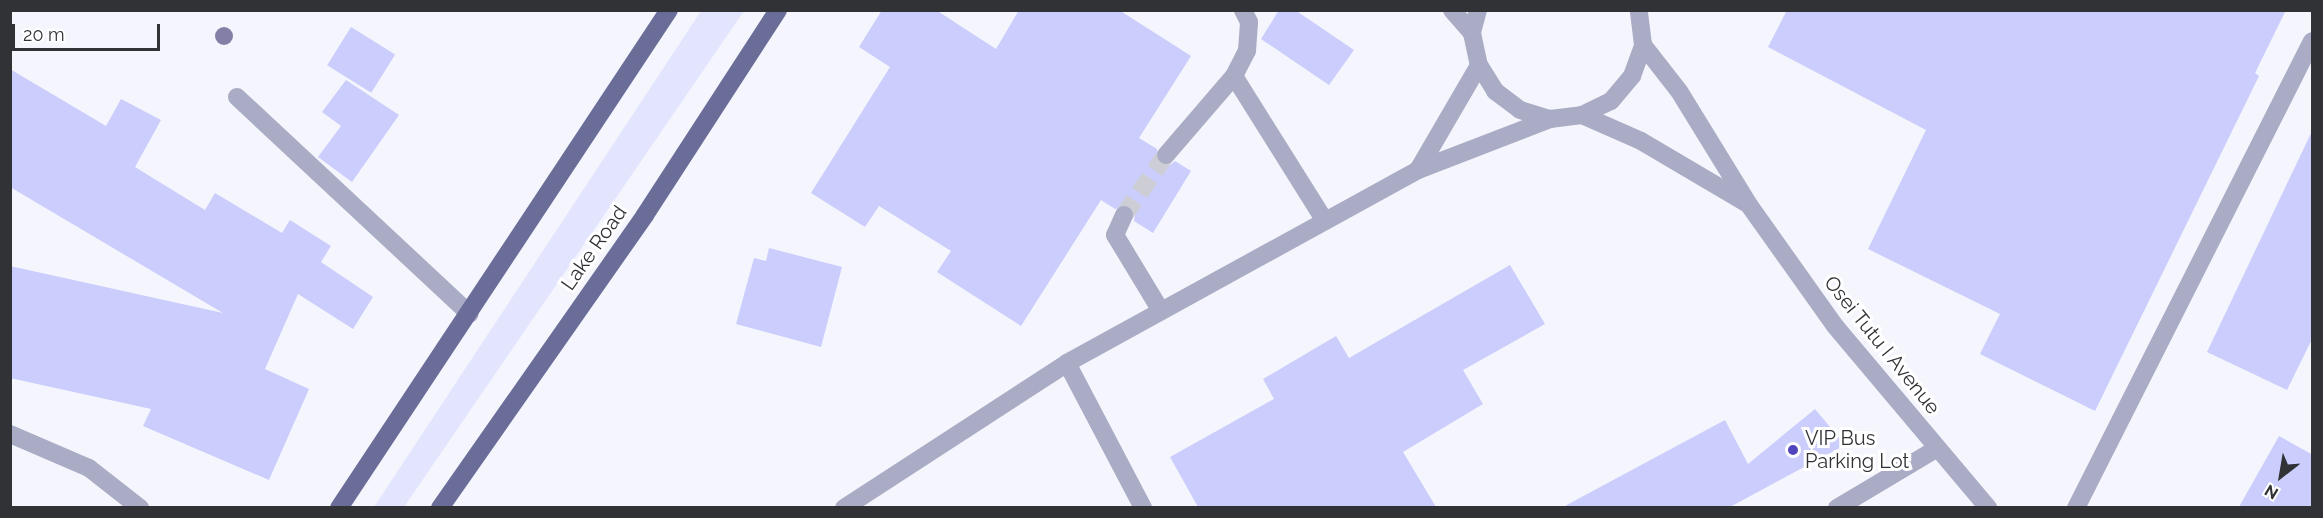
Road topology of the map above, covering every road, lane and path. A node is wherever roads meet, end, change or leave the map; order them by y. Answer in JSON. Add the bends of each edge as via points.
{"nodes":[{"id":1,"x":669,"y":10,"type":"edge"},
{"id":2,"x":778,"y":10,"type":"edge"},
{"id":3,"x":1243,"y":10,"type":"edge"},
{"id":4,"x":1452,"y":10,"type":"edge"},
{"id":5,"x":1478,"y":10,"type":"edge"},
{"id":6,"x":1639,"y":10,"type":"edge"},
{"id":7,"x":1473,"y":33,"type":"junction"},
{"id":8,"x":2313,"y":42,"type":"edge"},
{"id":9,"x":1643,"y":45,"type":"junction"},
{"id":10,"x":1479,"y":65,"type":"junction"},
{"id":11,"x":1234,"y":76,"type":"junction"},
{"id":12,"x":237,"y":97,"type":"dead end"},
{"id":13,"x":1582,"y":116,"type":"junction"},
{"id":14,"x":1551,"y":118,"type":"junction"},
{"id":15,"x":1166,"y":155,"type":"tunnel mouth"},
{"id":16,"x":1418,"y":170,"type":"junction"},
{"id":17,"x":1749,"y":205,"type":"junction"},
{"id":18,"x":1124,"y":215,"type":"tunnel mouth"},
{"id":19,"x":1325,"y":221,"type":"junction"},
{"id":20,"x":1161,"y":311,"type":"junction"},
{"id":21,"x":470,"y":314,"type":"junction"},
{"id":22,"x":1067,"y":363,"type":"junction"},
{"id":23,"x":10,"y":434,"type":"edge"},
{"id":24,"x":1936,"y":448,"type":"junction"},
{"id":25,"x":140,"y":507,"type":"edge"},
{"id":26,"x":339,"y":507,"type":"edge"},
{"id":27,"x":440,"y":507,"type":"edge"},
{"id":28,"x":844,"y":507,"type":"edge"},
{"id":29,"x":1143,"y":507,"type":"edge"},
{"id":30,"x":1837,"y":507,"type":"edge"},
{"id":31,"x":1988,"y":507,"type":"edge"},
{"id":32,"x":2076,"y":507,"type":"edge"}],
"edges":[{"from":1,"to":21,"type":"main road"},
{"from":2,"to":27,"type":"main road","name":"Lake Road","via":[[645,215]]},
{"from":3,"to":11,"type":"street","via":[[1249,22],[1247,51]]},
{"from":4,"to":7,"type":"street"},
{"from":5,"to":7,"type":"street"},
{"from":6,"to":9,"type":"street"},
{"from":7,"to":10,"type":"street"},
{"from":8,"to":32,"type":"street"},
{"from":9,"to":13,"type":"street","via":[[1632,76],[1611,101]]},
{"from":9,"to":17,"type":"street","name":"Osei Tutu I Avenue","via":[[1679,91]]},
{"from":10,"to":14,"type":"street","via":[[1495,91],[1520,110]]},
{"from":10,"to":16,"type":"street"},
{"from":11,"to":15,"type":"street"},
{"from":11,"to":19,"type":"street"},
{"from":12,"to":21,"type":"street"},
{"from":13,"to":14,"type":"street"},
{"from":13,"to":17,"type":"street","name":"Osei Tutu I Avenue","via":[[1641,141]]},
{"from":14,"to":16,"type":"street"},
{"from":16,"to":19,"type":"street"},
{"from":17,"to":24,"type":"street","name":"Osei Tutu I Avenue","via":[[1835,326]]},
{"from":18,"to":20,"type":"street","via":[[1115,235]]},
{"from":19,"to":20,"type":"street"},
{"from":20,"to":22,"type":"street"},
{"from":21,"to":26,"type":"main road"},
{"from":22,"to":28,"type":"street"},
{"from":22,"to":29,"type":"street"},
{"from":23,"to":25,"type":"street","via":[[88,468]]},
{"from":24,"to":30,"type":"street"},
{"from":24,"to":31,"type":"street","name":"Osei Tutu I Avenue"}]}
